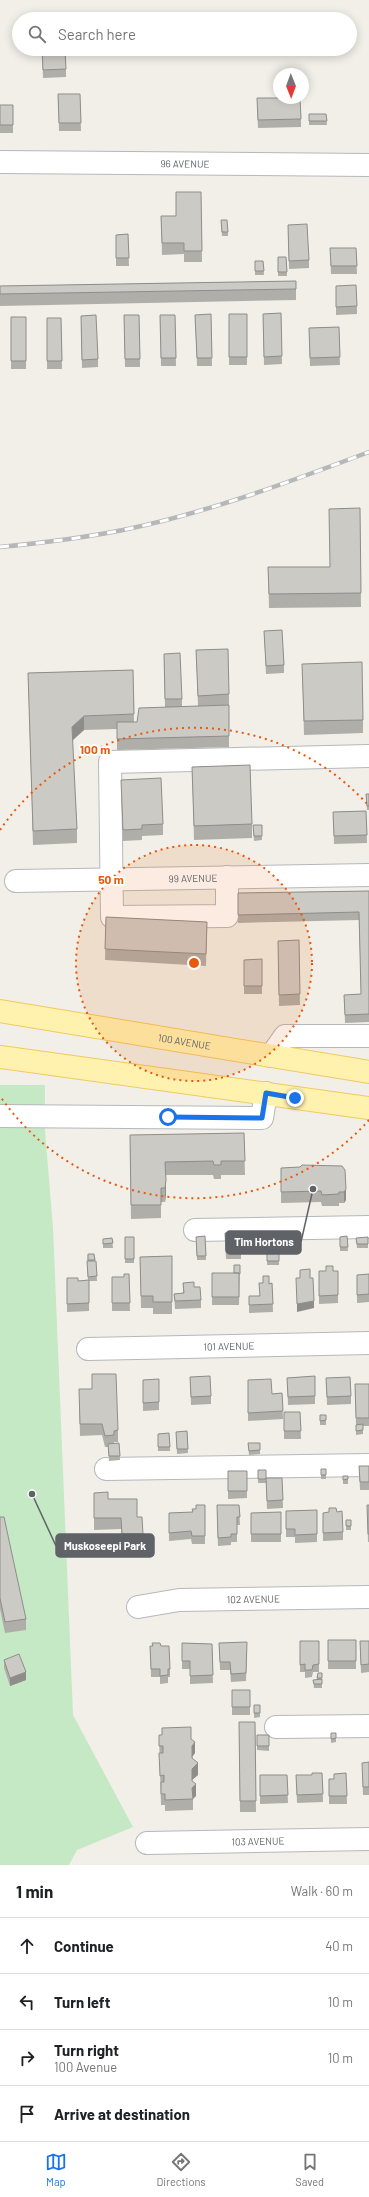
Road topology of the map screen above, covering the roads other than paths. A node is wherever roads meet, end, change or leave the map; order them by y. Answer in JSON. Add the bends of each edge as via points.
{"nodes":[{"id":1,"x":0,"y":162,"type":"edge"},
{"id":2,"x":369,"y":165,"type":"edge"},
{"id":3,"x":369,"y":756,"type":"edge"},
{"id":4,"x":369,"y":874,"type":"edge"},
{"id":5,"x":227,"y":877,"type":"junction"},
{"id":6,"x":112,"y":880,"type":"junction"},
{"id":7,"x":16,"y":881,"type":"dead end"},
{"id":8,"x":0,"y":1011,"type":"edge"},
{"id":9,"x":369,"y":1036,"type":"edge"},
{"id":10,"x":271,"y":1056,"type":"junction"},
{"id":11,"x":0,"y":1057,"type":"edge"},
{"id":12,"x":369,"y":1072,"type":"edge"},
{"id":13,"x":266,"y":1093,"type":"junction"},
{"id":14,"x":369,"y":1108,"type":"edge"},
{"id":15,"x":0,"y":1116,"type":"edge"},
{"id":16,"x":369,"y":1227,"type":"edge"},
{"id":17,"x":195,"y":1230,"type":"dead end"},
{"id":18,"x":369,"y":1343,"type":"edge"},
{"id":19,"x":88,"y":1349,"type":"dead end"},
{"id":20,"x":369,"y":1465,"type":"edge"},
{"id":21,"x":106,"y":1469,"type":"dead end"},
{"id":22,"x":369,"y":1597,"type":"edge"},
{"id":23,"x":138,"y":1607,"type":"dead end"},
{"id":24,"x":369,"y":1726,"type":"edge"},
{"id":25,"x":276,"y":1727,"type":"dead end"},
{"id":26,"x":369,"y":1839,"type":"edge"},
{"id":27,"x":148,"y":1843,"type":"dead end"}],
"edges":[{"from":1,"to":2,"type":"street","name":"96 AVENUE"},
{"from":3,"to":6,"type":"street","via":[[110,762]]},
{"from":4,"to":5,"type":"street","name":"99 AVENUE"},
{"from":5,"to":6,"type":"street","name":"99 AVENUE"},
{"from":5,"to":6,"type":"street","via":[[227,916],[112,917]]},
{"from":6,"to":7,"type":"street","name":"99 AVENUE"},
{"from":8,"to":10,"type":"main road","name":"100 AVENUE"},
{"from":9,"to":10,"type":"street","via":[[285,1036]]},
{"from":10,"to":12,"type":"main road","name":"100 AVENUE"},
{"from":11,"to":13,"type":"main road"},
{"from":13,"to":14,"type":"main road"},
{"from":13,"to":15,"type":"street","via":[[262,1118]]},
{"from":16,"to":17,"type":"street"},
{"from":18,"to":19,"type":"street","name":"101 AVENUE"},
{"from":20,"to":21,"type":"street"},
{"from":22,"to":23,"type":"street","name":"102 AVENUE","via":[[179,1600]]},
{"from":24,"to":25,"type":"street"},
{"from":26,"to":27,"type":"street","name":"103 AVENUE"}]}
